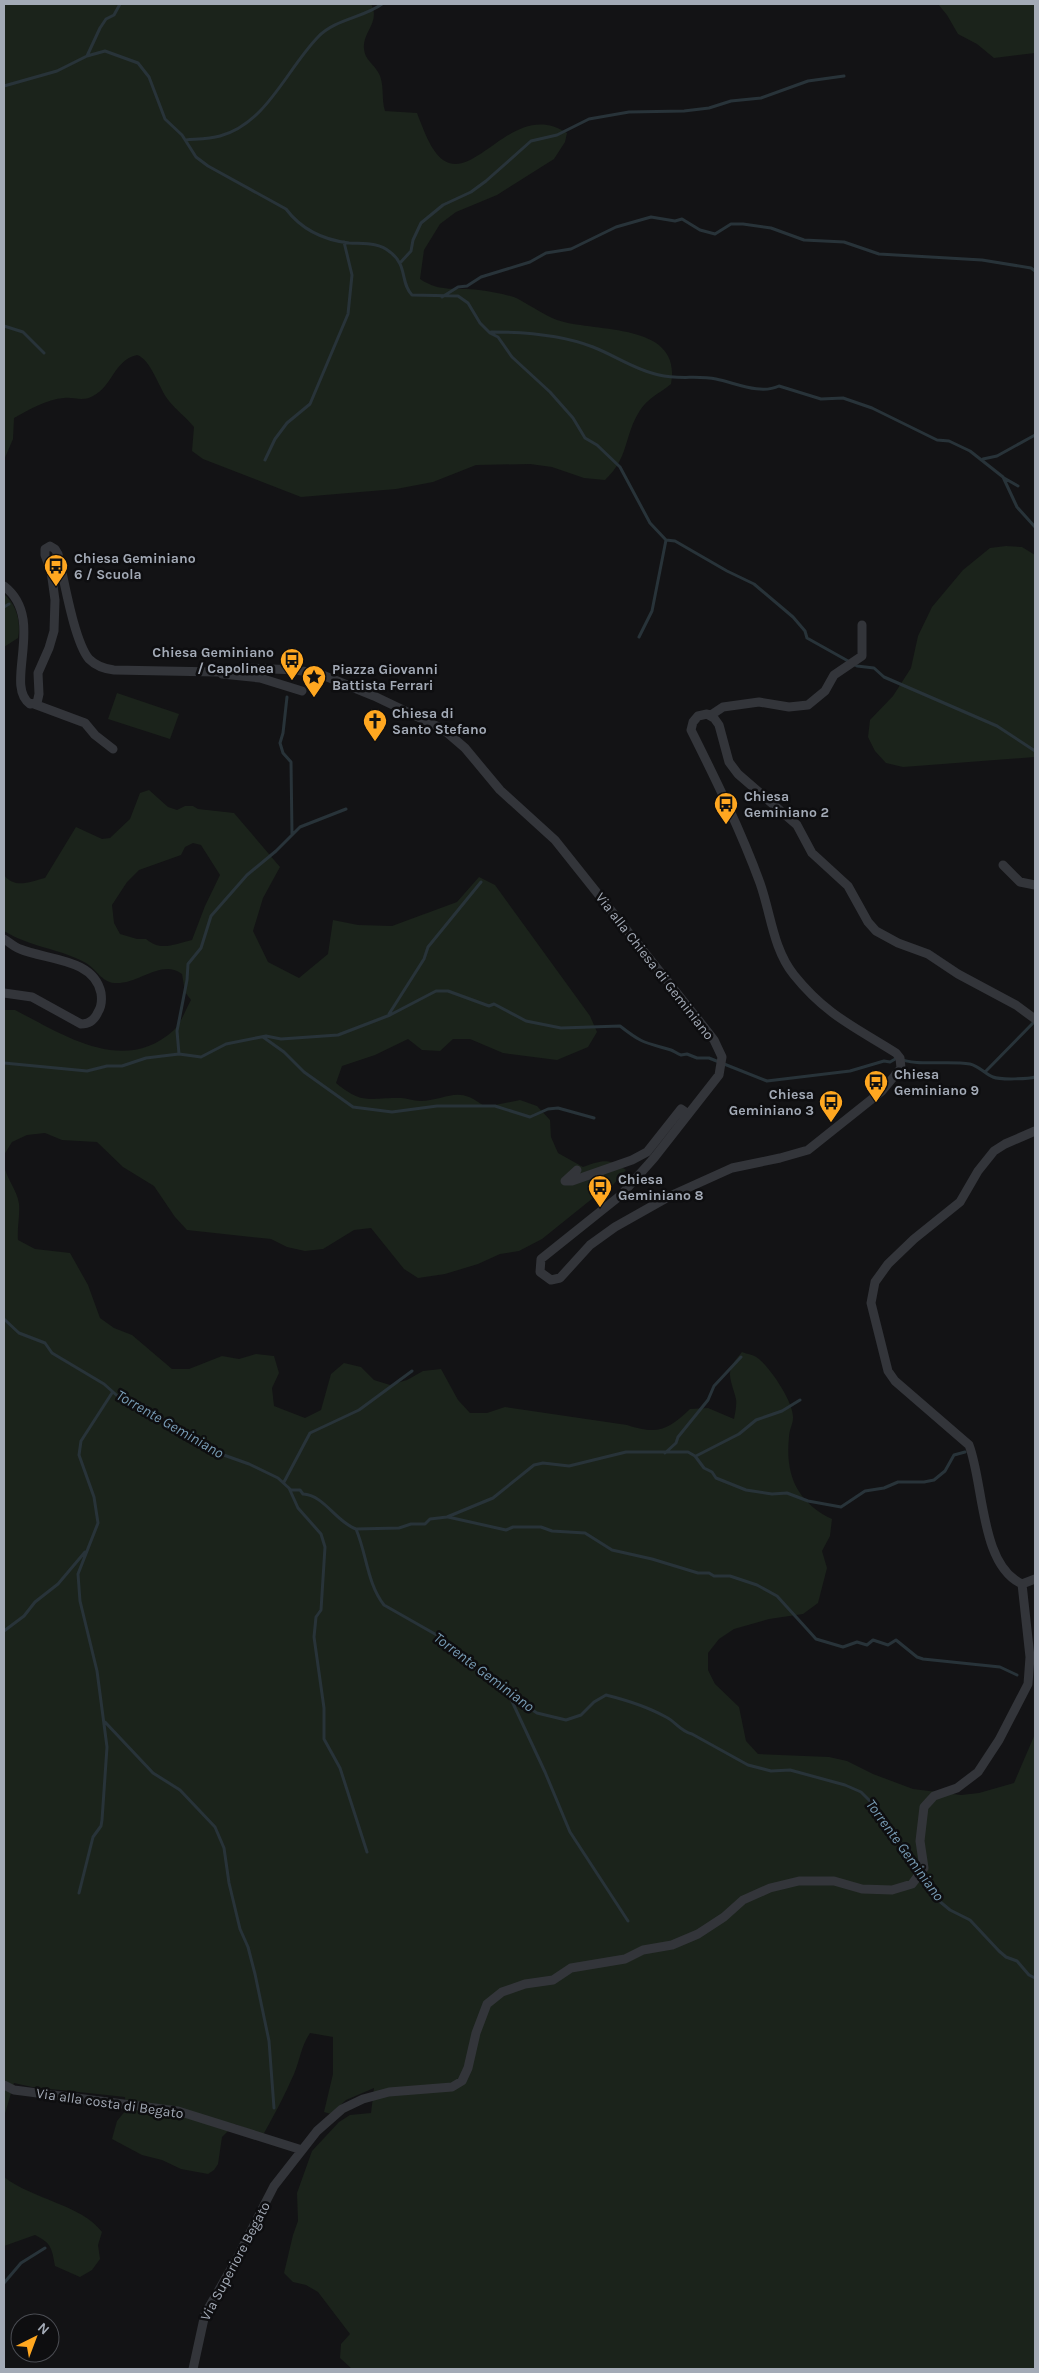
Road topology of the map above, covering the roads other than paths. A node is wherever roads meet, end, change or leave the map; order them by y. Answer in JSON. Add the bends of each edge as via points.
{"nodes":[{"id":1,"x":4,"y":586,"type":"edge"},
{"id":2,"x":862,"y":625,"type":"dead end"},
{"id":3,"x":217,"y":672,"type":"junction"},
{"id":4,"x":302,"y":691,"type":"dead end"},
{"id":5,"x":34,"y":704,"type":"junction"},
{"id":6,"x":711,"y":715,"type":"junction"},
{"id":7,"x":113,"y":749,"type":"dead end"},
{"id":8,"x":1003,"y":865,"type":"dead end"},
{"id":9,"x":1035,"y":884,"type":"edge"},
{"id":10,"x":4,"y":939,"type":"edge"},
{"id":11,"x":4,"y":993,"type":"edge"},
{"id":12,"x":1035,"y":1019,"type":"edge"},
{"id":13,"x":688,"y":1114,"type":"junction"},
{"id":14,"x":1035,"y":1131,"type":"edge"},
{"id":15,"x":577,"y":1170,"type":"dead end"},
{"id":16,"x":1035,"y":1579,"type":"edge"},
{"id":17,"x":1022,"y":1584,"type":"junction"},
{"id":18,"x":4,"y":2084,"type":"edge"},
{"id":19,"x":302,"y":2150,"type":"junction"},
{"id":20,"x":193,"y":2369,"type":"edge"}],
"edges":[{"from":1,"to":5,"type":"street","via":[[16,596],[22,610],[25,630],[22,690],[24,699]]},
{"from":2,"to":6,"type":"street","via":[[862,656],[834,675],[826,691],[808,705],[789,707],[760,702],[723,707]]},
{"from":3,"to":4,"type":"street","via":[[260,678]]},
{"from":3,"to":5,"type":"street","name":"Via alla Chiesa di Geminiano","via":[[114,670],[93,662],[80,641],[58,554],[50,546],[45,555],[55,600],[54,631],[38,673],[39,698]]},
{"from":3,"to":13,"type":"street","name":"Via alla Chiesa di Geminiano","via":[[282,668],[320,674],[374,696],[452,735],[500,790],[555,840],[714,1040],[722,1057],[722,1066]]},
{"from":5,"to":7,"type":"street","via":[[85,723]]},
{"from":6,"to":12,"type":"street","via":[[717,721],[729,762],[738,774],[798,825],[812,854],[848,886],[876,931],[928,954]]},
{"from":6,"to":13,"type":"street","name":"Via alla Chiesa di Geminiano","via":[[702,714],[695,718],[692,730],[760,883],[779,950],[803,986],[832,1014],[896,1053],[901,1068],[882,1091],[808,1150],[732,1168],[670,1196],[615,1226],[590,1245],[560,1278],[551,1280],[542,1276],[539,1268],[541,1259],[621,1195]]},
{"from":8,"to":9,"type":"street","via":[[1020,882]]},
{"from":10,"to":11,"type":"street","via":[[19,949],[72,963],[85,970],[99,986],[102,1002],[93,1020],[81,1024],[32,997]]},
{"from":13,"to":15,"type":"street","via":[[681,1110],[647,1152],[632,1160],[566,1181]]},
{"from":14,"to":17,"type":"street","via":[[1005,1144],[985,1160],[960,1202],[888,1264],[874,1282],[872,1303],[888,1372],[895,1382],[969,1445],[989,1538],[1001,1566],[1013,1580]]},
{"from":16,"to":17,"type":"street"},
{"from":17,"to":19,"type":"street","name":"Via Superiore Begato","via":[[1030,1657],[1028,1684],[978,1772],[958,1788],[934,1796],[924,1807],[920,1841],[924,1868],[912,1884],[892,1890],[862,1890],[834,1881],[799,1881],[770,1888],[743,1900],[698,1934],[672,1945],[643,1950],[625,1959],[571,1968],[553,1980],[525,1984],[502,1992],[487,2004],[462,2081],[452,2087],[389,2092],[363,2099],[342,2109],[317,2131]]},
{"from":18,"to":19,"type":"street","name":"Via alla costa di Begato","via":[[14,2090],[178,2111]]},
{"from":19,"to":20,"type":"street","name":"Via Superiore Begato","via":[[274,2186],[205,2314]]}]}
